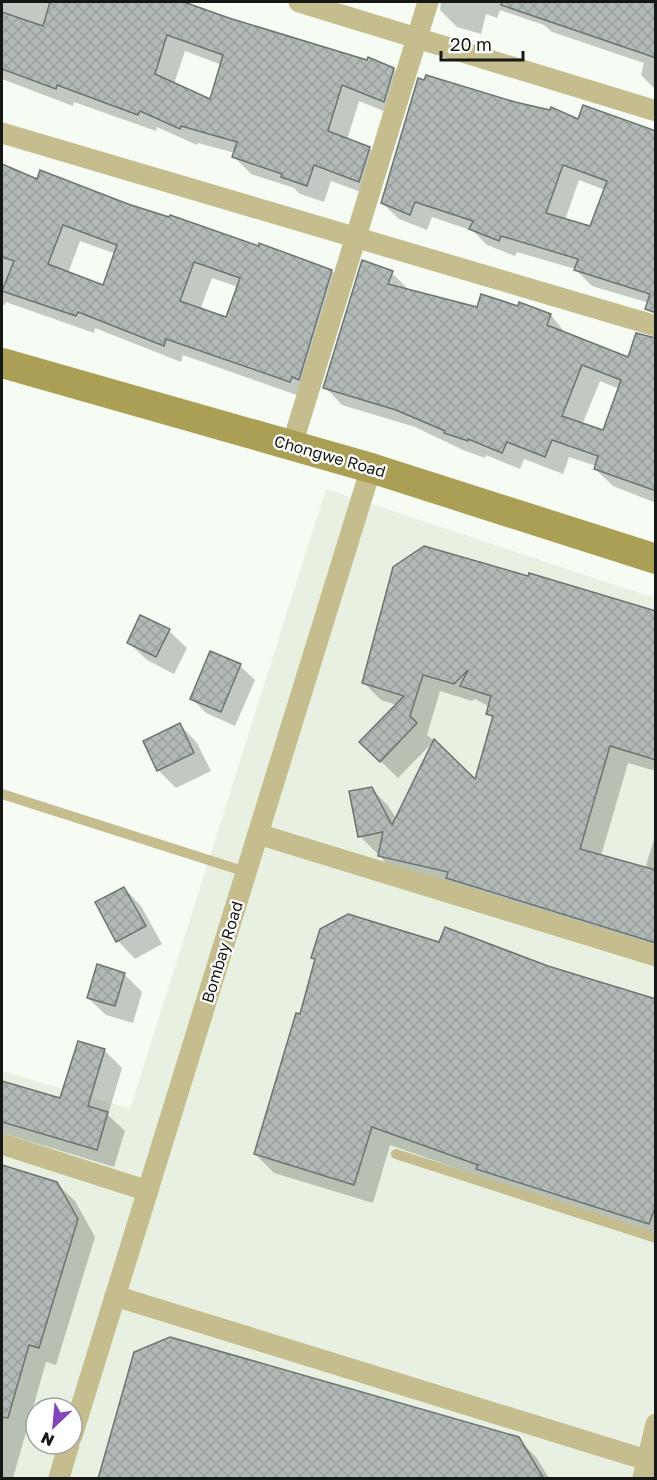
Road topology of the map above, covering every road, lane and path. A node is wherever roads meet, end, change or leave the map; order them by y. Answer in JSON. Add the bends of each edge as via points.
{"nodes":[{"id":1,"x":299,"y":2,"type":"edge"},
{"id":2,"x":428,"y":2,"type":"edge"},
{"id":3,"x":417,"y":37,"type":"junction"},
{"id":4,"x":656,"y":111,"type":"edge"},
{"id":5,"x":2,"y":133,"type":"edge"},
{"id":6,"x":357,"y":238,"type":"junction"},
{"id":7,"x":656,"y":326,"type":"edge"},
{"id":8,"x":2,"y":363,"type":"edge"},
{"id":9,"x":292,"y":445,"type":"junction"},
{"id":10,"x":371,"y":468,"type":"junction"},
{"id":11,"x":656,"y":559,"type":"edge"},
{"id":12,"x":2,"y":794,"type":"edge"},
{"id":13,"x":258,"y":834,"type":"junction"},
{"id":14,"x":246,"y":872,"type":"junction"},
{"id":15,"x":656,"y":956,"type":"edge"},
{"id":16,"x":2,"y":1144,"type":"edge"},
{"id":17,"x":396,"y":1154,"type":"dead end"},
{"id":18,"x":148,"y":1191,"type":"junction"},
{"id":19,"x":656,"y":1238,"type":"edge"},
{"id":20,"x":115,"y":1296,"type":"junction"},
{"id":21,"x":84,"y":1397,"type":"edge"},
{"id":22,"x":656,"y":1424,"type":"edge"},
{"id":23,"x":66,"y":1456,"type":"edge"},
{"id":24,"x":649,"y":1468,"type":"edge"},
{"id":25,"x":59,"y":1479,"type":"edge"}],
"edges":[{"from":1,"to":3,"type":"street"},
{"from":2,"to":3,"type":"street"},
{"from":3,"to":4,"type":"street"},
{"from":3,"to":6,"type":"street"},
{"from":5,"to":6,"type":"street"},
{"from":6,"to":7,"type":"street"},
{"from":6,"to":9,"type":"street"},
{"from":8,"to":9,"type":"street","name":"Chongwe Road"},
{"from":9,"to":10,"type":"street","name":"Chongwe Road"},
{"from":10,"to":11,"type":"street","name":"Chongwe Road"},
{"from":10,"to":13,"type":"street","name":"Bombay Road"},
{"from":12,"to":14,"type":"lane"},
{"from":13,"to":14,"type":"street","name":"Bombay Road"},
{"from":13,"to":15,"type":"street"},
{"from":14,"to":18,"type":"street","name":"Bombay Road"},
{"from":16,"to":18,"type":"street"},
{"from":17,"to":19,"type":"lane"},
{"from":18,"to":20,"type":"street","name":"Bombay Road"},
{"from":20,"to":21,"type":"street","name":"Bombay Road"},
{"from":20,"to":24,"type":"street"},
{"from":22,"to":24,"type":"street"},
{"from":23,"to":25,"type":"street"}]}
